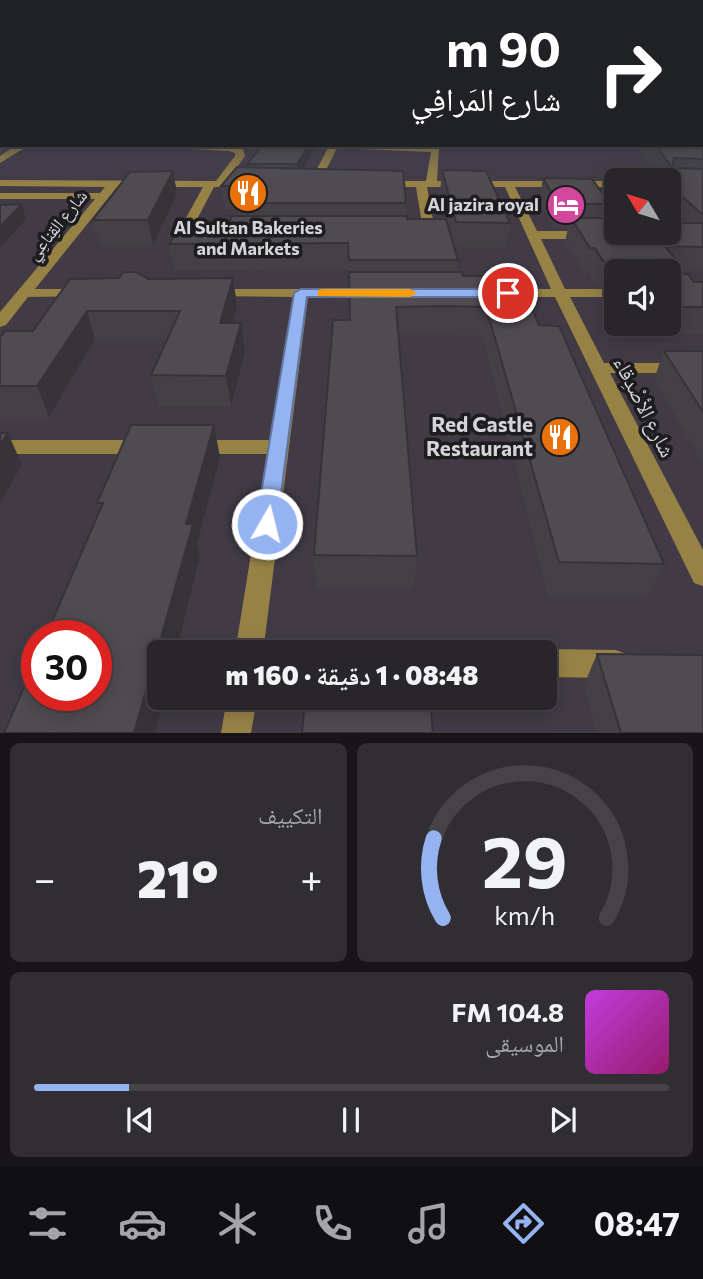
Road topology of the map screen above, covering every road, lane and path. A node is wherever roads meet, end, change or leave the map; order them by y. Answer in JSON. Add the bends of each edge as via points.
{"nodes":[{"id":1,"x":21,"y":147,"type":"edge"},
{"id":2,"x":213,"y":147,"type":"edge"},
{"id":3,"x":333,"y":147,"type":"edge"},
{"id":4,"x":385,"y":147,"type":"edge"},
{"id":5,"x":0,"y":160,"type":"edge"},
{"id":6,"x":602,"y":169,"type":"dead end"},
{"id":7,"x":604,"y":172,"type":"edge"},
{"id":8,"x":0,"y":183,"type":"edge"},
{"id":9,"x":114,"y":183,"type":"junction"},
{"id":10,"x":508,"y":183,"type":"junction"},
{"id":11,"x":214,"y":184,"type":"junction"},
{"id":12,"x":260,"y":184,"type":"edge"},
{"id":13,"x":300,"y":184,"type":"edge"},
{"id":14,"x":366,"y":184,"type":"edge"},
{"id":15,"x":426,"y":184,"type":"junction"},
{"id":16,"x":604,"y":184,"type":"edge"},
{"id":17,"x":0,"y":196,"type":"edge"},
{"id":18,"x":103,"y":196,"type":"junction"},
{"id":19,"x":604,"y":234,"type":"edge"},
{"id":20,"x":216,"y":235,"type":"edge"},
{"id":21,"x":532,"y":235,"type":"junction"},
{"id":22,"x":397,"y":236,"type":"edge"},
{"id":23,"x":24,"y":293,"type":"junction"},
{"id":24,"x":93,"y":293,"type":"edge"},
{"id":25,"x":204,"y":293,"type":"edge"},
{"id":26,"x":301,"y":293,"type":"junction"},
{"id":27,"x":383,"y":293,"type":"edge"},
{"id":28,"x":492,"y":293,"type":"edge"},
{"id":29,"x":560,"y":293,"type":"junction"},
{"id":30,"x":604,"y":293,"type":"edge"},
{"id":31,"x":0,"y":322,"type":"edge"},
{"id":32,"x":599,"y":368,"type":"junction"},
{"id":33,"x":703,"y":368,"type":"edge"},
{"id":34,"x":0,"y":447,"type":"edge"},
{"id":35,"x":277,"y":447,"type":"junction"},
{"id":36,"x":703,"y":575,"type":"edge"},
{"id":37,"x":251,"y":640,"type":"edge"},
{"id":38,"x":557,"y":663,"type":"edge"},
{"id":39,"x":637,"y":664,"type":"edge"},
{"id":40,"x":240,"y":710,"type":"edge"},
{"id":41,"x":236,"y":733,"type":"edge"}],
"edges":[{"from":1,"to":5,"type":"street"},
{"from":2,"to":11,"type":"street","via":[[240,151]]},
{"from":3,"to":13,"type":"street","via":[[320,184]]},
{"from":4,"to":15,"type":"street","via":[[436,149]]},
{"from":6,"to":7,"type":"street"},
{"from":8,"to":9,"type":"street"},
{"from":9,"to":11,"type":"street"},
{"from":9,"to":18,"type":"street","name":"شارع القِناعِي"},
{"from":10,"to":15,"type":"street"},
{"from":10,"to":16,"type":"street"},
{"from":10,"to":21,"type":"street","name":"شارع الأصْدِقاء"},
{"from":11,"to":12,"type":"street"},
{"from":11,"to":20,"type":"street","via":[[187,227],[196,234]]},
{"from":14,"to":15,"type":"street"},
{"from":15,"to":22,"type":"street","via":[[428,225],[422,232]]},
{"from":17,"to":18,"type":"street"},
{"from":18,"to":23,"type":"street","name":"شارع القِناعِي"},
{"from":19,"to":21,"type":"street"},
{"from":21,"to":29,"type":"street","name":"شارع الأصْدِقاء"},
{"from":23,"to":24,"type":"street"},
{"from":23,"to":31,"type":"street","name":"شارع القِناعِي"},
{"from":25,"to":26,"type":"street"},
{"from":26,"to":27,"type":"street"},
{"from":26,"to":35,"type":"street"},
{"from":28,"to":29,"type":"street"},
{"from":29,"to":30,"type":"street"},
{"from":29,"to":32,"type":"street","name":"شارع الأصْدِقاء"},
{"from":32,"to":33,"type":"street"},
{"from":32,"to":36,"type":"street","name":"شارع الأصْدِقاء"},
{"from":34,"to":35,"type":"street"},
{"from":35,"to":37,"type":"street"},
{"from":38,"to":39,"type":"street"},
{"from":40,"to":41,"type":"street"}]}
